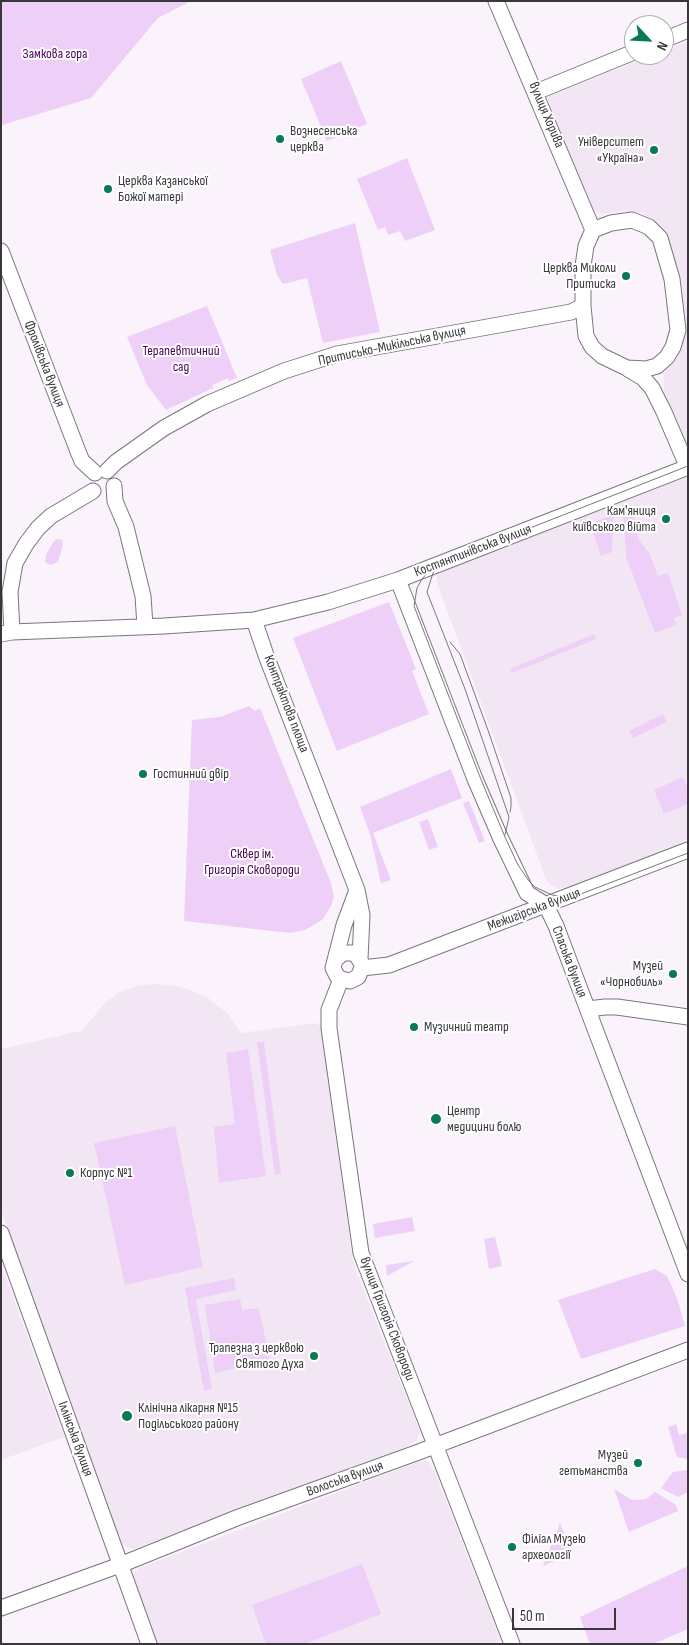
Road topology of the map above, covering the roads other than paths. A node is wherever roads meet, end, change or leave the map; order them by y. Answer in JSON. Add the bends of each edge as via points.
{"nodes":[{"id":1,"x":496,"y":1,"type":"edge"},
{"id":2,"x":688,"y":30,"type":"edge"},
{"id":3,"x":674,"y":36,"type":"edge"},
{"id":4,"x":624,"y":56,"type":"edge"},
{"id":5,"x":536,"y":92,"type":"junction"},
{"id":6,"x":594,"y":230,"type":"junction"},
{"id":7,"x":1,"y":250,"type":"edge"},
{"id":8,"x":7,"y":282,"type":"edge"},
{"id":9,"x":583,"y":306,"type":"junction"},
{"id":10,"x":667,"y":357,"type":"junction"},
{"id":11,"x":628,"y":368,"type":"junction"},
{"id":12,"x":664,"y":412,"type":"junction"},
{"id":13,"x":688,"y":468,"type":"edge"},
{"id":14,"x":101,"y":472,"type":"junction"},
{"id":15,"x":106,"y":493,"type":"junction"},
{"id":16,"x":398,"y":580,"type":"junction"},
{"id":17,"x":254,"y":620,"type":"junction"},
{"id":18,"x":145,"y":626,"type":"junction"},
{"id":19,"x":7,"y":633,"type":"edge"},
{"id":20,"x":688,"y":850,"type":"edge"},
{"id":21,"x":357,"y":890,"type":"junction"},
{"id":22,"x":546,"y":905,"type":"junction"},
{"id":23,"x":336,"y":959,"type":"junction"},
{"id":24,"x":361,"y":964,"type":"junction"},
{"id":25,"x":341,"y":980,"type":"junction"},
{"id":26,"x":588,"y":1009,"type":"junction"},
{"id":27,"x":688,"y":1017,"type":"edge"},
{"id":28,"x":1,"y":1233,"type":"edge"},
{"id":29,"x":688,"y":1274,"type":"edge"},
{"id":30,"x":688,"y":1350,"type":"edge"},
{"id":31,"x":435,"y":1445,"type":"junction"},
{"id":32,"x":120,"y":1565,"type":"junction"},
{"id":33,"x":1,"y":1608,"type":"edge"},
{"id":34,"x":149,"y":1644,"type":"edge"},
{"id":35,"x":512,"y":1644,"type":"edge"}],
"edges":[{"from":1,"to":5,"type":"street","name":"вулиця Хорива"},
{"from":2,"to":3,"type":"street"},
{"from":4,"to":5,"type":"street"},
{"from":5,"to":6,"type":"street","name":"вулиця Хорива"},
{"from":6,"to":9,"type":"street","via":[[586,246],[583,266]]},
{"from":6,"to":10,"type":"street","via":[[632,220],[649,227],[660,238],[672,279],[678,330]]},
{"from":7,"to":8,"type":"street","name":"Фролівська вулиця"},
{"from":8,"to":14,"type":"street","name":"Фролівська вулиця","via":[[82,461]]},
{"from":9,"to":11,"type":"street","via":[[586,336],[592,347],[602,356]]},
{"from":9,"to":14,"type":"street","name":"Притисько-Микільська вулиця","via":[[571,312],[337,354],[284,371],[207,404],[164,428]]},
{"from":10,"to":11,"type":"street","via":[[657,366]]},
{"from":10,"to":12,"type":"street","via":[[659,386]]},
{"from":11,"to":12,"type":"street","via":[[652,388]]},
{"from":12,"to":13,"type":"street"},
{"from":13,"to":16,"type":"street","name":"Костянтинівська вулиця"},
{"from":14,"to":15,"type":"street","name":"Фролівська вулиця","via":[[113,477]]},
{"from":14,"to":15,"type":"street","via":[[90,480],[90,486]]},
{"from":15,"to":18,"type":"street","via":[[126,527],[143,596]]},
{"from":15,"to":19,"type":"street","via":[[51,516],[38,528],[19,557],[11,579]]},
{"from":16,"to":17,"type":"street","name":"Костянтинівська вулиця"},
{"from":16,"to":22,"type":"street","via":[[501,839],[527,893]]},
{"from":17,"to":18,"type":"street"},
{"from":17,"to":21,"type":"street","name":"Контрактова площа"},
{"from":18,"to":19,"type":"street"},
{"from":20,"to":22,"type":"street","name":"Межигірська вулиця"},
{"from":21,"to":23,"type":"street"},
{"from":21,"to":24,"type":"street","name":"Контрактова площа","via":[[362,915]]},
{"from":22,"to":24,"type":"street","name":"Межигірська вулиця","via":[[389,965]]},
{"from":22,"to":26,"type":"street","name":"Спаська вулиця"},
{"from":23,"to":24,"type":"street","via":[[343,953],[353,953]]},
{"from":23,"to":25,"type":"street","via":[[334,972]]},
{"from":24,"to":25,"type":"street","via":[[358,977],[350,981]]},
{"from":25,"to":31,"type":"street","name":"вулиця Григорія Сковороди","via":[[329,1010],[329,1028],[361,1253]]},
{"from":26,"to":27,"type":"street","via":[[618,1007]]},
{"from":26,"to":29,"type":"street","name":"Спаська вулиця"},
{"from":28,"to":32,"type":"street","name":"Іллінська вулиця"},
{"from":30,"to":31,"type":"street","name":"Волоська вулиця"},
{"from":31,"to":32,"type":"street","name":"Волоська вулиця"},
{"from":31,"to":35,"type":"street","name":"вулиця Григорія Сковороди"},
{"from":32,"to":33,"type":"street","name":"Волоська вулиця"},
{"from":32,"to":34,"type":"street","name":"Іллінська вулиця"}]}
